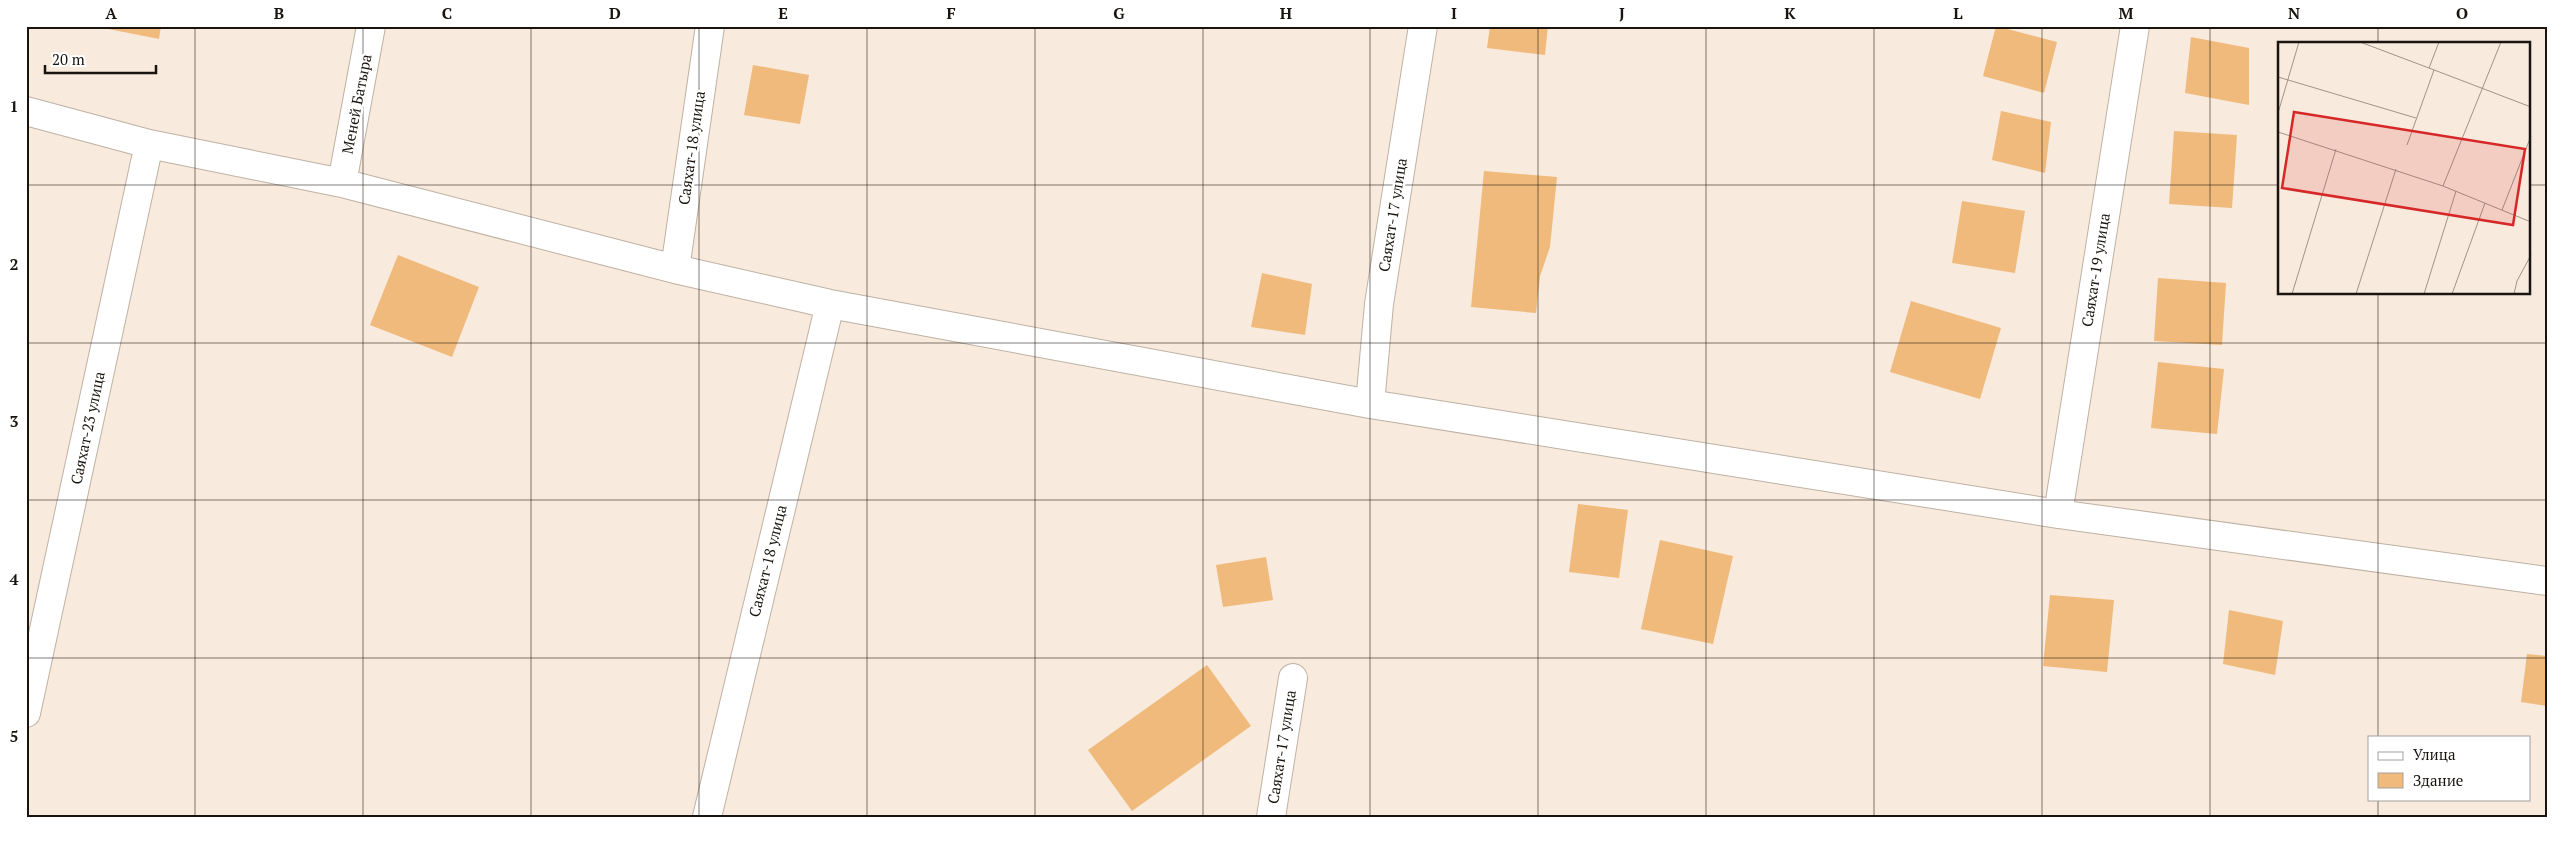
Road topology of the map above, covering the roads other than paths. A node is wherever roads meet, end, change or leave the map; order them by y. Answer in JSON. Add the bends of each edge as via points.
{"nodes":[{"id":1,"x":371,"y":26,"type":"edge"},
{"id":2,"x":710,"y":26,"type":"edge"},
{"id":3,"x":1423,"y":26,"type":"edge"},
{"id":4,"x":2135,"y":26,"type":"edge"},
{"id":5,"x":26,"y":111,"type":"edge"},
{"id":6,"x":149,"y":144,"type":"junction"},
{"id":7,"x":342,"y":183,"type":"junction"},
{"id":8,"x":675,"y":269,"type":"junction"},
{"id":9,"x":830,"y":304,"type":"junction"},
{"id":10,"x":1370,"y":404,"type":"junction"},
{"id":11,"x":2058,"y":514,"type":"junction"},
{"id":12,"x":2547,"y":581,"type":"edge"},
{"id":13,"x":1293,"y":678,"type":"dead end"},
{"id":14,"x":26,"y":713,"type":"edge"},
{"id":15,"x":707,"y":817,"type":"edge"},
{"id":16,"x":1271,"y":817,"type":"edge"}],
"edges":[{"from":1,"to":7,"type":"street","name":"Меней Батыра"},
{"from":2,"to":8,"type":"street","name":"Саяхат-18 улица"},
{"from":3,"to":10,"type":"street","name":"Саяхат-17 улица","via":[[1379,304]]},
{"from":4,"to":11,"type":"street","name":"Саяхат-19 улица"},
{"from":5,"to":6,"type":"street"},
{"from":6,"to":7,"type":"street"},
{"from":6,"to":14,"type":"street","name":"Саяхат-23 улица"},
{"from":7,"to":8,"type":"street"},
{"from":8,"to":9,"type":"street"},
{"from":9,"to":10,"type":"street"},
{"from":9,"to":15,"type":"street","name":"Саяхат-18 улица"},
{"from":10,"to":11,"type":"street"},
{"from":11,"to":12,"type":"street"},
{"from":13,"to":16,"type":"street","name":"Саяхат-17 улица"}]}
